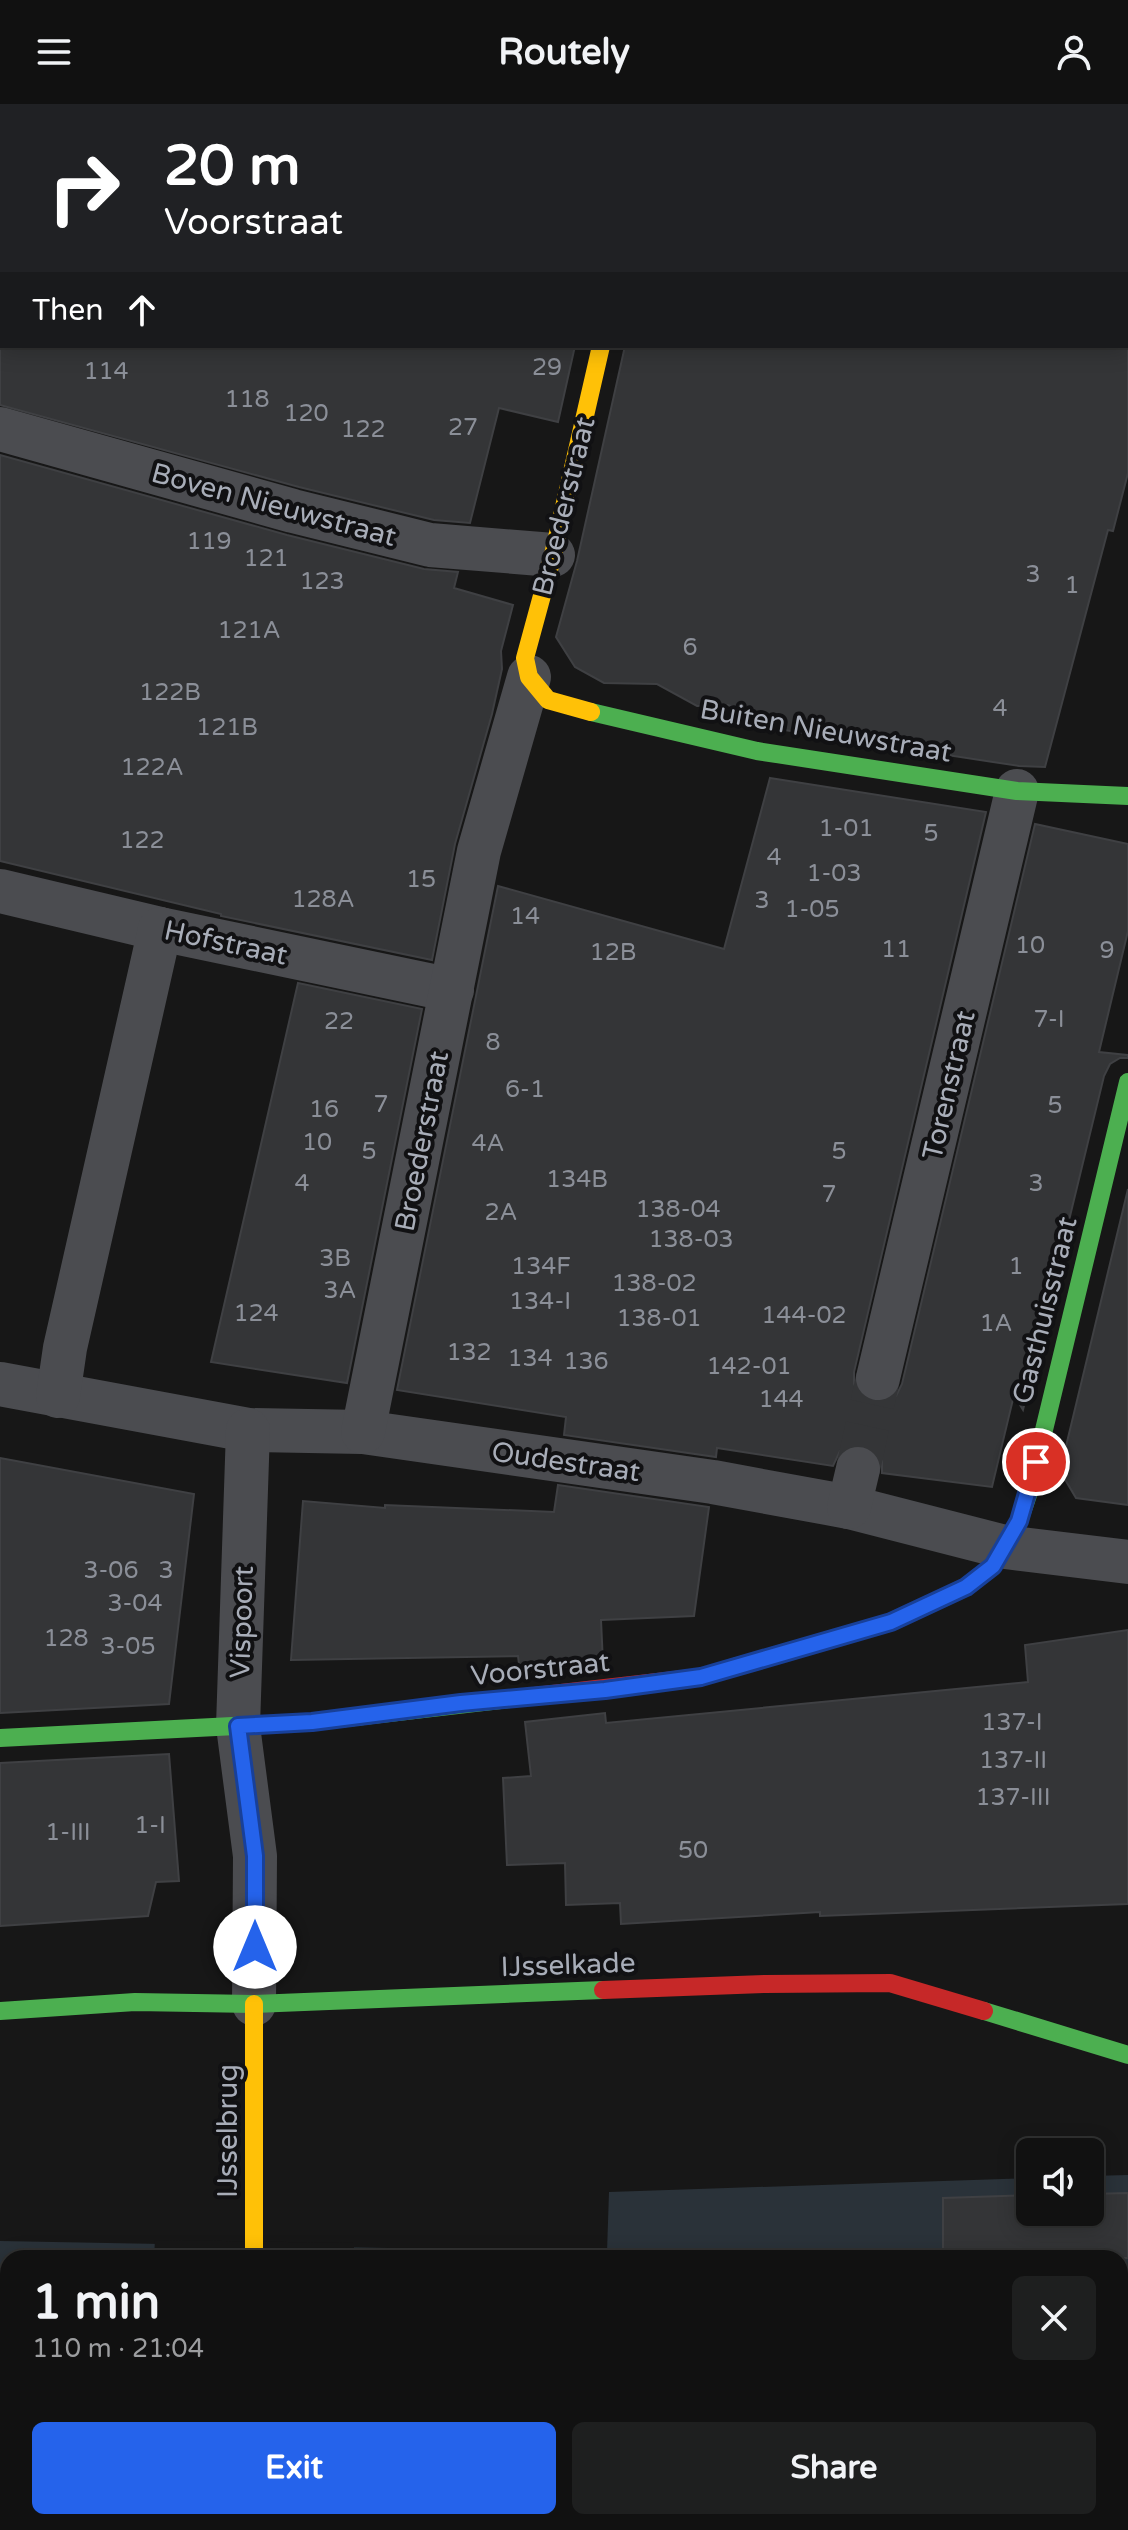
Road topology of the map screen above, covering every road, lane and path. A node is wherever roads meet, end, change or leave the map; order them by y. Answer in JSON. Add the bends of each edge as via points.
{"nodes":[{"id":1,"x":601,"y":348,"type":"edge"},
{"id":2,"x":0,"y":429,"type":"edge"},
{"id":3,"x":553,"y":555,"type":"junction"},
{"id":4,"x":529,"y":677,"type":"junction"},
{"id":5,"x":1017,"y":791,"type":"junction"},
{"id":6,"x":1128,"y":796,"type":"edge"},
{"id":7,"x":0,"y":891,"type":"edge"},
{"id":8,"x":160,"y":929,"type":"junction"},
{"id":9,"x":452,"y":990,"type":"junction"},
{"id":10,"x":1128,"y":1082,"type":"edge"},
{"id":11,"x":878,"y":1378,"type":"tunnel mouth"},
{"id":12,"x":0,"y":1384,"type":"edge"},
{"id":13,"x":58,"y":1396,"type":"junction"},
{"id":14,"x":248,"y":1430,"type":"junction"},
{"id":15,"x":363,"y":1432,"type":"junction"},
{"id":16,"x":1005,"y":1547,"type":"junction"},
{"id":17,"x":1128,"y":1562,"type":"edge"},
{"id":18,"x":238,"y":1726,"type":"junction"},
{"id":19,"x":0,"y":1738,"type":"edge"},
{"id":20,"x":254,"y":2004,"type":"junction"},
{"id":21,"x":0,"y":2011,"type":"edge"},
{"id":22,"x":1128,"y":2055,"type":"edge"},
{"id":23,"x":254,"y":2250,"type":"edge"}],
"edges":[{"from":1,"to":3,"type":"street","name":"Broederstraat"},
{"from":2,"to":3,"type":"street","name":"Boven Nieuwstraat","via":[[430,545]]},
{"from":3,"to":4,"type":"street","name":"Broederstraat","via":[[525,658]]},
{"from":4,"to":5,"type":"street","name":"Buiten Nieuwstraat","via":[[548,700],[755,761]]},
{"from":4,"to":9,"type":"street","name":"Broederstraat","via":[[492,854]]},
{"from":5,"to":6,"type":"street","name":"Buiten Nieuwstraat"},
{"from":5,"to":11,"type":"street","name":"Torenstraat"},
{"from":7,"to":8,"type":"street","name":"Hofstraat"},
{"from":8,"to":9,"type":"street","name":"Hofstraat"},
{"from":8,"to":13,"type":"street"},
{"from":9,"to":15,"type":"street","name":"Broederstraat"},
{"from":10,"to":16,"type":"street","name":"Gasthuisstraat","via":[[1029,1492]]},
{"from":12,"to":13,"type":"street","name":"Oudestraat"},
{"from":13,"to":14,"type":"street","name":"Oudestraat"},
{"from":14,"to":15,"type":"street","name":"Oudestraat"},
{"from":14,"to":18,"type":"street","name":"Vispoort"},
{"from":15,"to":16,"type":"street","name":"Oudestraat","via":[[713,1482],[853,1488]]},
{"from":16,"to":17,"type":"street","name":"Oudestraat"},
{"from":16,"to":18,"type":"street","name":"Voorstraat","via":[[993,1566],[966,1587],[891,1622],[701,1677]]},
{"from":18,"to":19,"type":"street","name":"Voorstraat"},
{"from":18,"to":20,"type":"street","name":"Vispoort","via":[[255,1856]]},
{"from":20,"to":21,"type":"street","name":"IJsselkade","via":[[135,2002]]},
{"from":20,"to":22,"type":"street","name":"IJsselkade","via":[[890,1983]]},
{"from":20,"to":23,"type":"street","name":"IJsselbrug"}]}
